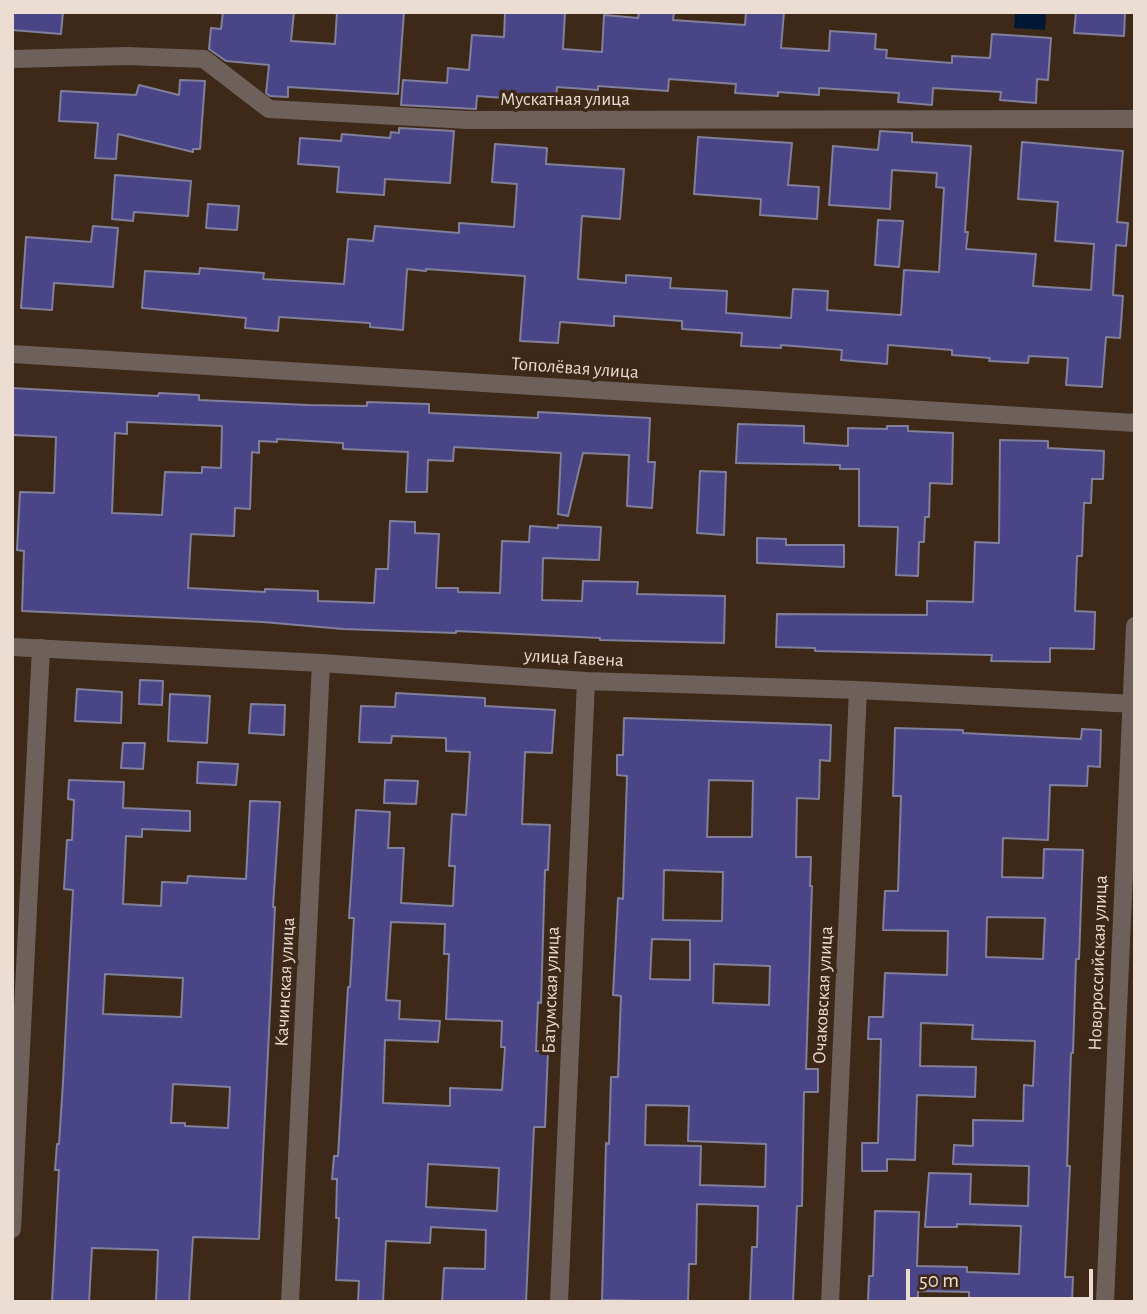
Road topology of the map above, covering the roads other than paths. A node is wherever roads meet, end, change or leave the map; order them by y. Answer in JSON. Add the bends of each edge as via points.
{"nodes":[{"id":1,"x":12,"y":59,"type":"edge"},
{"id":2,"x":1135,"y":119,"type":"edge"},
{"id":3,"x":12,"y":354,"type":"edge"},
{"id":4,"x":1135,"y":423,"type":"edge"},
{"id":5,"x":1135,"y":626,"type":"edge"},
{"id":6,"x":12,"y":647,"type":"edge"},
{"id":7,"x":41,"y":648,"type":"junction"},
{"id":8,"x":321,"y":663,"type":"junction"},
{"id":9,"x":586,"y":681,"type":"junction"},
{"id":10,"x":858,"y":690,"type":"junction"},
{"id":11,"x":1132,"y":703,"type":"edge"},
{"id":12,"x":12,"y":1229,"type":"edge"},
{"id":13,"x":290,"y":1302,"type":"edge"},
{"id":14,"x":559,"y":1302,"type":"edge"},
{"id":15,"x":830,"y":1302,"type":"edge"},
{"id":16,"x":1105,"y":1302,"type":"edge"}],
"edges":[{"from":1,"to":2,"type":"street","name":"Мускатная улица","via":[[204,59],[270,109],[468,120]]},
{"from":3,"to":4,"type":"street","name":"Тополёвая улица"},
{"from":5,"to":11,"type":"street","name":"Новороссийская улица"},
{"from":6,"to":7,"type":"street","name":"улица Гавена"},
{"from":7,"to":8,"type":"street","name":"улица Гавена"},
{"from":7,"to":12,"type":"street"},
{"from":8,"to":9,"type":"street","name":"улица Гавена"},
{"from":8,"to":13,"type":"street","name":"Качинская улица"},
{"from":9,"to":10,"type":"street","name":"улица Гавена"},
{"from":9,"to":14,"type":"street","name":"Батумская улица"},
{"from":10,"to":11,"type":"street","name":"улица Гавена"},
{"from":10,"to":15,"type":"street","name":"Очаковская улица"},
{"from":11,"to":16,"type":"street","name":"Новороссийская улица"}]}
